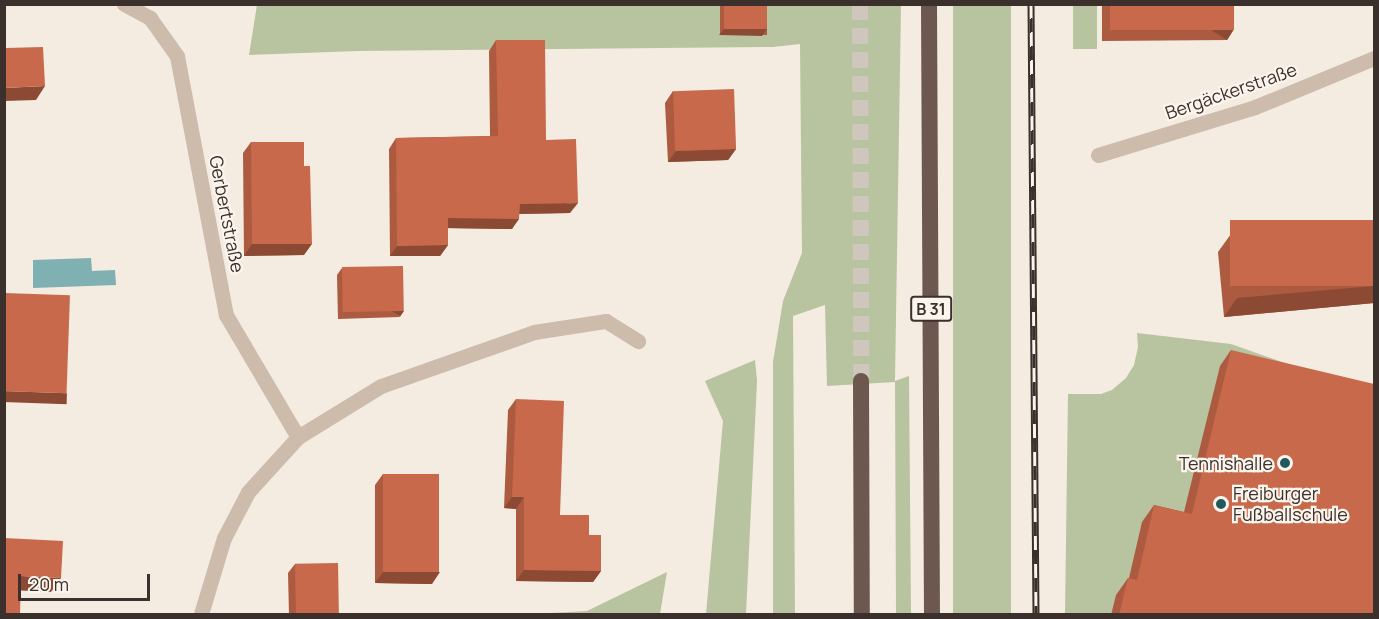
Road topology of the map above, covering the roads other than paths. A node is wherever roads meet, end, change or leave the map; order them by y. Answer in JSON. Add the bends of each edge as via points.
{"nodes":[{"id":1,"x":124,"y":4,"type":"edge"},
{"id":2,"x":928,"y":4,"type":"edge"},
{"id":3,"x":1374,"y":58,"type":"edge"},
{"id":4,"x":1098,"y":155,"type":"dead end"},
{"id":5,"x":638,"y":341,"type":"dead end"},
{"id":6,"x":861,"y":381,"type":"tunnel mouth"},
{"id":7,"x":297,"y":437,"type":"junction"},
{"id":8,"x":201,"y":615,"type":"edge"},
{"id":9,"x":862,"y":615,"type":"edge"},
{"id":10,"x":932,"y":615,"type":"edge"}],
"edges":[{"from":1,"to":7,"type":"street","name":"Gerbertstraße","via":[[150,18],[177,56],[226,315]]},
{"from":2,"to":10,"type":"highway","number":"B 31"},
{"from":3,"to":4,"type":"street","name":"Bergäckerstraße","via":[[1255,107]]},
{"from":5,"to":7,"type":"street","via":[[606,321],[534,332],[381,386]]},
{"from":6,"to":9,"type":"highway"},
{"from":7,"to":8,"type":"street","via":[[248,492],[224,538]]}]}
